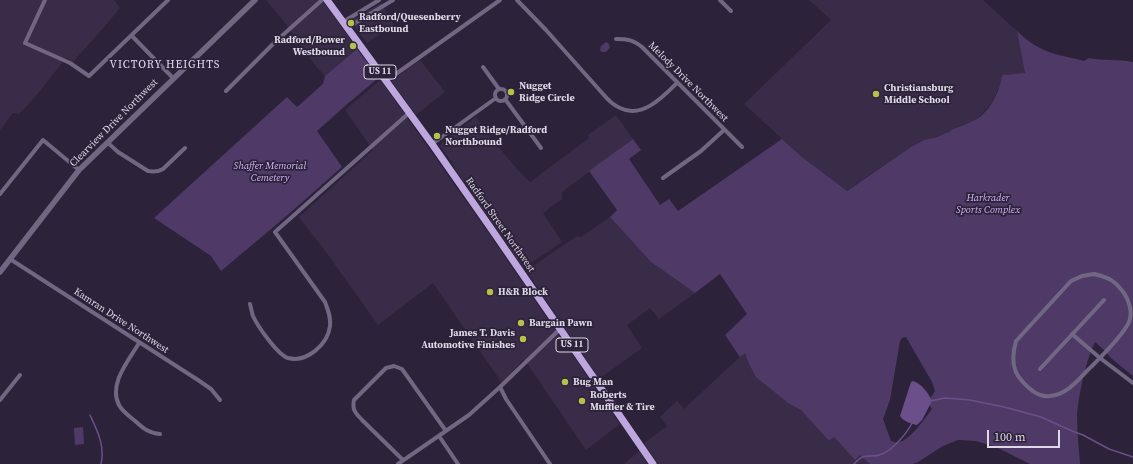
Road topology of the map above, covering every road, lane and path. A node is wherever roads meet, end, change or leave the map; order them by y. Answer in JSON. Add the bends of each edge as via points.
{"nodes":[{"id":1,"x":46,"y":0,"type":"edge"},
{"id":2,"x":168,"y":0,"type":"edge"},
{"id":3,"x":255,"y":0,"type":"edge"},
{"id":4,"x":322,"y":0,"type":"edge"},
{"id":5,"x":327,"y":0,"type":"edge"},
{"id":6,"x":379,"y":0,"type":"edge"},
{"id":7,"x":393,"y":0,"type":"edge"},
{"id":8,"x":500,"y":0,"type":"edge"},
{"id":9,"x":517,"y":0,"type":"edge"},
{"id":10,"x":720,"y":0,"type":"edge"},
{"id":11,"x":731,"y":11,"type":"dead end"},
{"id":12,"x":345,"y":25,"type":"junction"},
{"id":13,"x":132,"y":36,"type":"junction"},
{"id":14,"x":616,"y":39,"type":"dead end"},
{"id":15,"x":482,"y":67,"type":"dead end"},
{"id":16,"x":173,"y":78,"type":"junction"},
{"id":17,"x":386,"y":81,"type":"junction"},
{"id":18,"x":677,"y":82,"type":"junction"},
{"id":19,"x":498,"y":89,"type":"junction"},
{"id":20,"x":226,"y":91,"type":"dead end"},
{"id":21,"x":496,"y":98,"type":"junction"},
{"id":22,"x":505,"y":99,"type":"junction"},
{"id":23,"x":409,"y":114,"type":"junction"},
{"id":24,"x":724,"y":130,"type":"junction"},
{"id":25,"x":107,"y":142,"type":"junction"},
{"id":26,"x":432,"y":144,"type":"junction"},
{"id":27,"x":742,"y":147,"type":"dead end"},
{"id":28,"x":185,"y":148,"type":"dead end"},
{"id":29,"x":541,"y":148,"type":"dead end"},
{"id":30,"x":79,"y":170,"type":"junction"},
{"id":31,"x":663,"y":178,"type":"dead end"},
{"id":32,"x":0,"y":194,"type":"edge"},
{"id":33,"x":10,"y":259,"type":"junction"},
{"id":34,"x":0,"y":272,"type":"edge"},
{"id":35,"x":1104,"y":300,"type":"dead end"},
{"id":36,"x":250,"y":304,"type":"dead end"},
{"id":37,"x":560,"y":329,"type":"junction"},
{"id":38,"x":1072,"y":334,"type":"junction"},
{"id":39,"x":139,"y":343,"type":"junction"},
{"id":40,"x":1100,"y":358,"type":"junction"},
{"id":41,"x":1040,"y":369,"type":"dead end"},
{"id":42,"x":20,"y":375,"type":"dead end"},
{"id":43,"x":1133,"y":383,"type":"edge"},
{"id":44,"x":500,"y":387,"type":"junction"},
{"id":45,"x":0,"y":400,"type":"edge"},
{"id":46,"x":220,"y":400,"type":"dead end"},
{"id":47,"x":446,"y":430,"type":"junction"},
{"id":48,"x":160,"y":434,"type":"dead end"},
{"id":49,"x":438,"y":436,"type":"junction"},
{"id":50,"x":403,"y":460,"type":"junction"},
{"id":51,"x":398,"y":464,"type":"edge"},
{"id":52,"x":458,"y":464,"type":"edge"},
{"id":53,"x":550,"y":464,"type":"edge"},
{"id":54,"x":653,"y":464,"type":"edge"}],
"edges":[{"from":1,"to":13,"type":"street","via":[[25,43],[70,63],[89,76]]},
{"from":2,"to":13,"type":"street"},
{"from":3,"to":16,"type":"street","name":"Clearview Drive Northwest"},
{"from":4,"to":20,"type":"street"},
{"from":5,"to":12,"type":"main road","name":"Radford Street Northwest","number":"US 11"},
{"from":6,"to":12,"type":"street"},
{"from":7,"to":12,"type":"street"},
{"from":8,"to":17,"type":"street"},
{"from":9,"to":18,"type":"street","via":[[611,103],[620,108],[629,111],[646,108],[667,93]]},
{"from":10,"to":11,"type":"street"},
{"from":12,"to":17,"type":"main road","name":"Radford Street Northwest","number":"US 11"},
{"from":13,"to":16,"type":"street"},
{"from":14,"to":18,"type":"street","name":"Melody Drive Northwest","via":[[635,41]]},
{"from":15,"to":19,"type":"street"},
{"from":16,"to":25,"type":"street","name":"Clearview Drive Northwest"},
{"from":17,"to":23,"type":"main road","name":"Radford Street Northwest","number":"US 11"},
{"from":18,"to":24,"type":"street","name":"Melody Drive Northwest"},
{"from":19,"to":21,"type":"street"},
{"from":19,"to":22,"type":"street","via":[[506,91]]},
{"from":21,"to":22,"type":"street","via":[[500,101]]},
{"from":21,"to":26,"type":"street"},
{"from":22,"to":29,"type":"street"},
{"from":23,"to":26,"type":"main road","name":"Radford Street Northwest","number":"US 11"},
{"from":23,"to":36,"type":"street","via":[[275,232],[325,302],[330,326],[327,336],[320,345],[304,357],[286,357],[265,334],[253,316]]},
{"from":24,"to":27,"type":"street","name":"Melody Drive Northwest"},
{"from":24,"to":31,"type":"street","via":[[701,151]]},
{"from":25,"to":28,"type":"street","via":[[118,152],[152,172],[163,169]]},
{"from":25,"to":30,"type":"street","name":"Clearview Drive Northwest"},
{"from":26,"to":37,"type":"main road","name":"Radford Street Northwest","number":"US 11"},
{"from":30,"to":32,"type":"street","via":[[43,140]]},
{"from":30,"to":33,"type":"street","name":"Clearview Drive Northwest"},
{"from":33,"to":34,"type":"street","name":"Clearview Drive Northwest"},
{"from":33,"to":39,"type":"street","name":"Kamran Drive Northwest"},
{"from":35,"to":38,"type":"street"},
{"from":37,"to":44,"type":"street"},
{"from":37,"to":54,"type":"main road","name":"Radford Street Northwest","number":"US 11"},
{"from":38,"to":40,"type":"street"},
{"from":38,"to":41,"type":"street"},
{"from":39,"to":46,"type":"street","name":"Kamran Drive Northwest","via":[[211,389]]},
{"from":39,"to":48,"type":"street","via":[[119,377],[116,396],[119,405],[146,431]]},
{"from":40,"to":40,"type":"street","via":[[1071,388],[1049,396],[1038,394],[1020,380],[1015,372],[1013,358],[1016,341],[1071,281],[1094,274],[1116,283],[1127,297],[1130,307],[1129,321]]},
{"from":40,"to":43,"type":"street"},
{"from":42,"to":45,"type":"street"},
{"from":44,"to":47,"type":"street","via":[[469,415]]},
{"from":44,"to":53,"type":"street"},
{"from":47,"to":49,"type":"street"},
{"from":47,"to":50,"type":"street","via":[[402,369],[394,366],[386,368],[354,400],[352,406],[359,417]]},
{"from":49,"to":50,"type":"street"},
{"from":49,"to":52,"type":"street"},
{"from":50,"to":51,"type":"street"}]}
